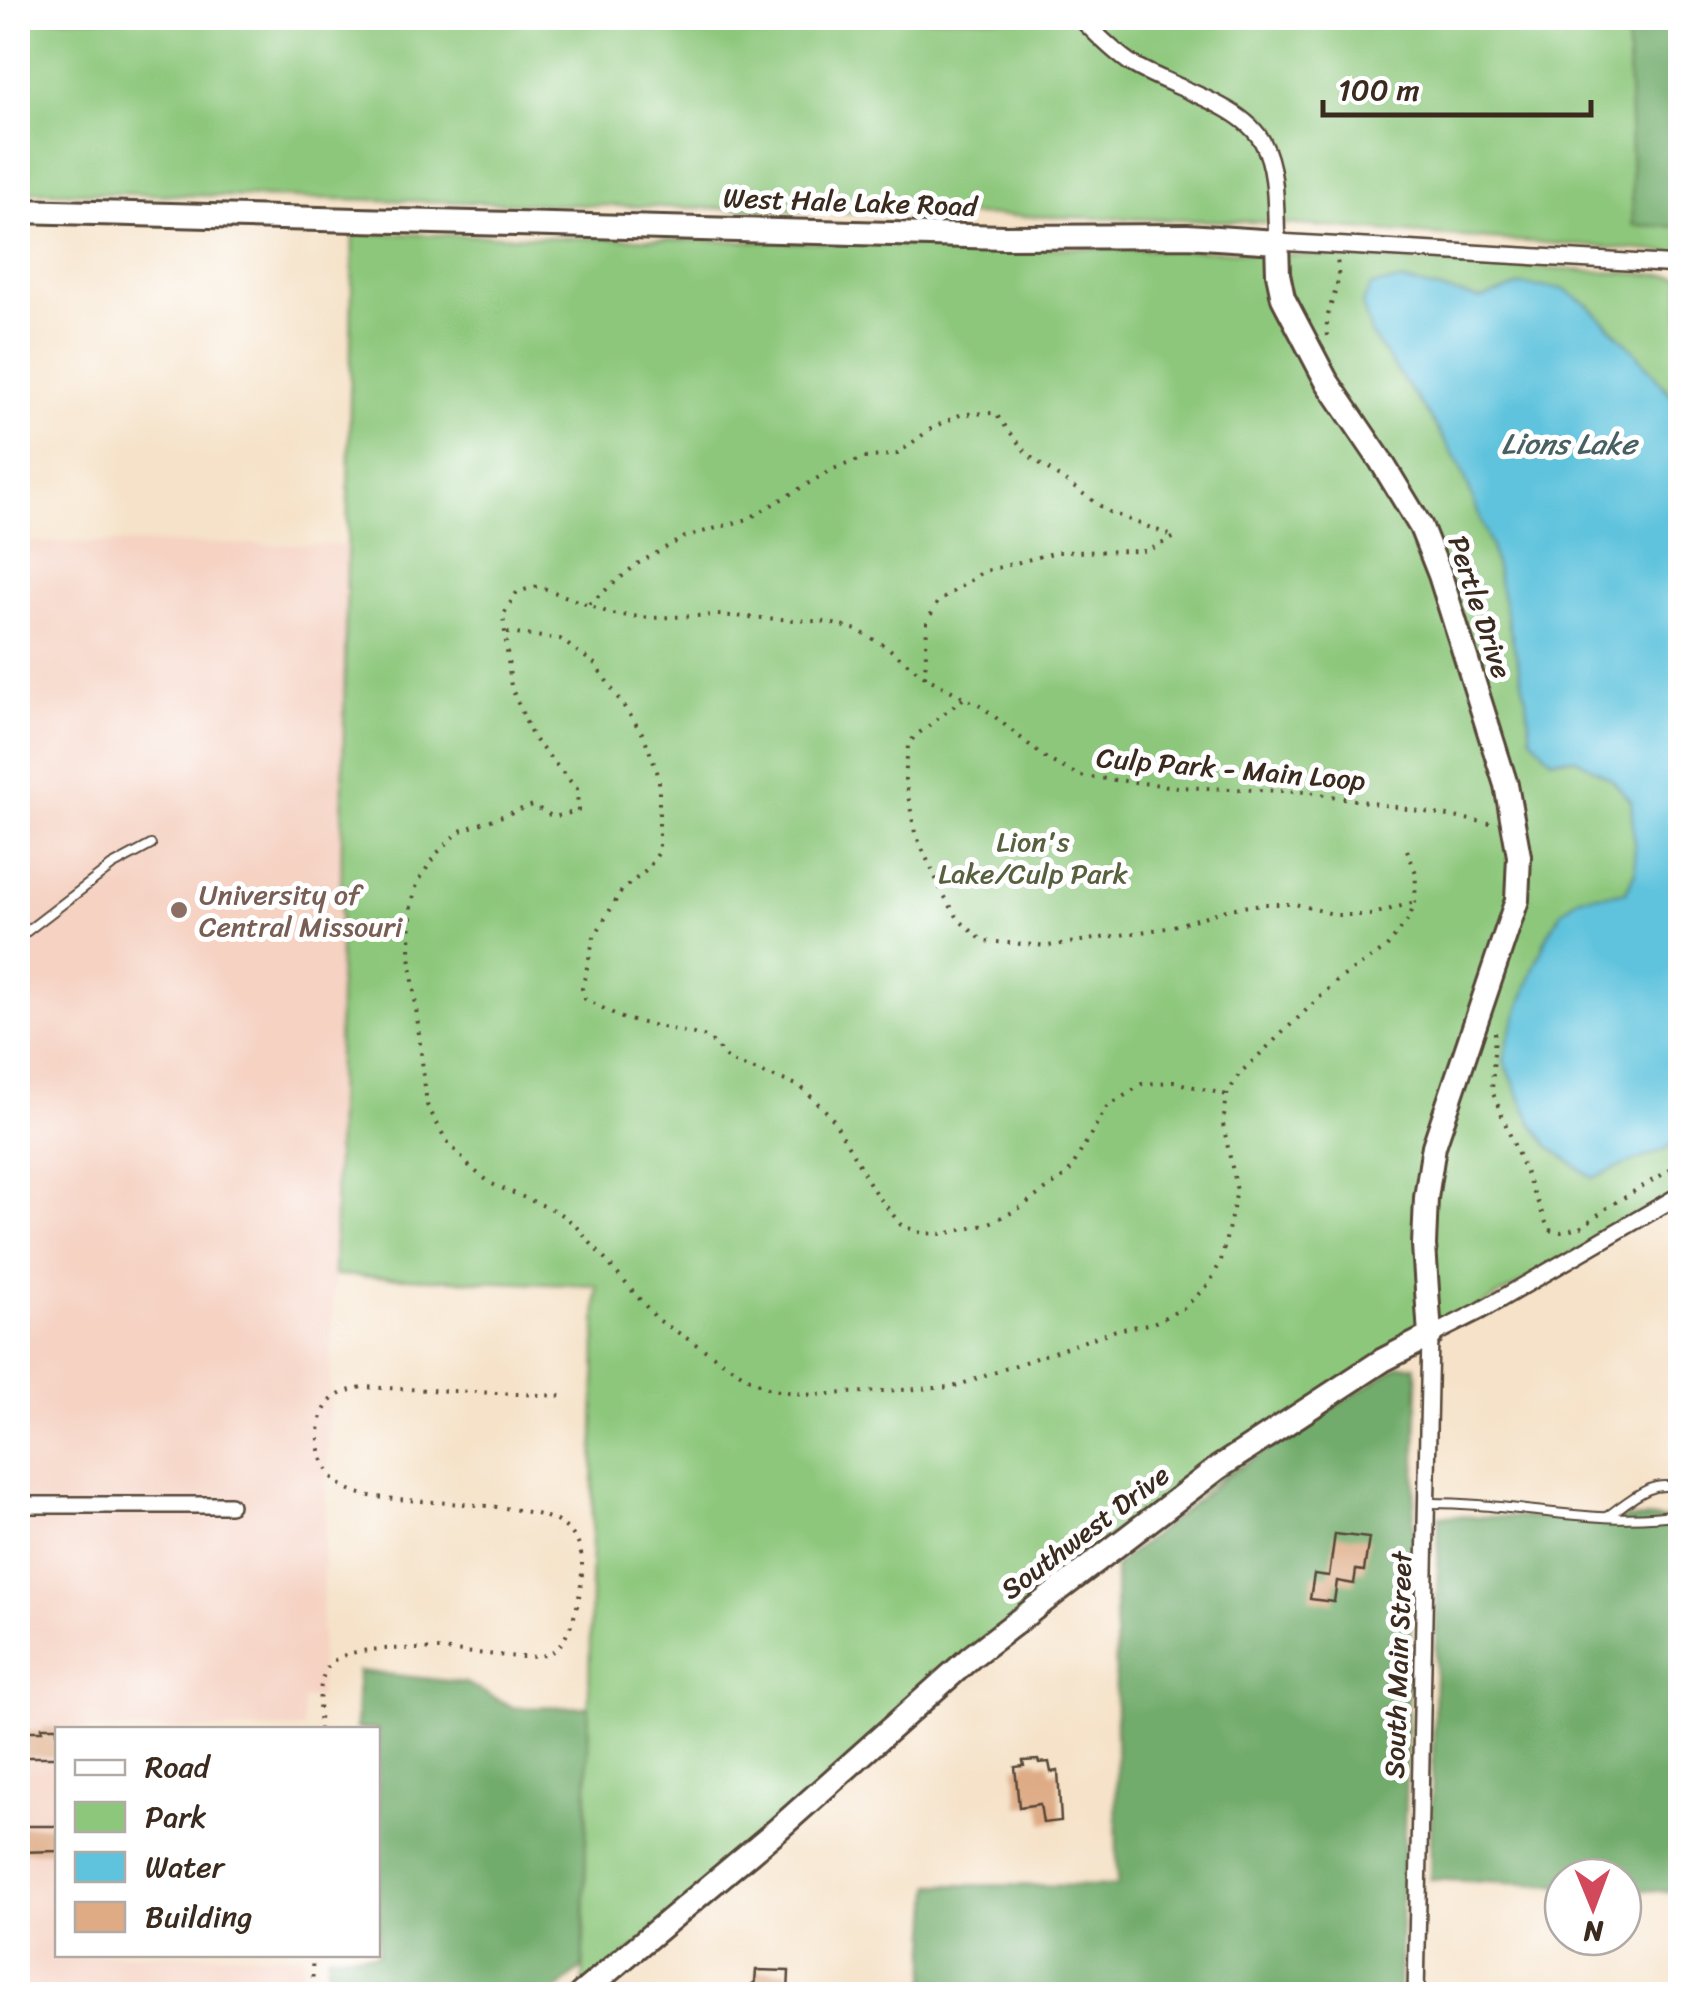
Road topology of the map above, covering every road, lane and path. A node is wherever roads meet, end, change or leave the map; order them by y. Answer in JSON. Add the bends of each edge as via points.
{"nodes":[{"id":1,"x":1080,"y":18,"type":"edge"},
{"id":2,"x":18,"y":211,"type":"edge"},
{"id":3,"x":1277,"y":242,"type":"junction"},
{"id":4,"x":1680,"y":265,"type":"edge"},
{"id":5,"x":588,"y":605,"type":"junction"},
{"id":6,"x":505,"y":632,"type":"junction"},
{"id":7,"x":925,"y":677,"type":"junction"},
{"id":8,"x":965,"y":698,"type":"junction"},
{"id":9,"x":1514,"y":829,"type":"junction"},
{"id":10,"x":150,"y":845,"type":"dead end"},
{"id":11,"x":1407,"y":850,"type":"dead end"},
{"id":12,"x":1416,"y":902,"type":"junction"},
{"id":13,"x":18,"y":938,"type":"edge"},
{"id":14,"x":1496,"y":1030,"type":"dead end"},
{"id":15,"x":1228,"y":1095,"type":"junction"},
{"id":16,"x":1680,"y":1164,"type":"edge"},
{"id":17,"x":1680,"y":1195,"type":"edge"},
{"id":18,"x":1430,"y":1336,"type":"junction"},
{"id":19,"x":563,"y":1396,"type":"dead end"},
{"id":20,"x":1680,"y":1490,"type":"edge"},
{"id":21,"x":1427,"y":1503,"type":"junction"},
{"id":22,"x":18,"y":1504,"type":"edge"},
{"id":23,"x":230,"y":1505,"type":"dead end"},
{"id":24,"x":1680,"y":1514,"type":"edge"},
{"id":25,"x":1608,"y":1516,"type":"junction"},
{"id":26,"x":319,"y":1727,"type":"edge"},
{"id":27,"x":312,"y":1957,"type":"edge"},
{"id":28,"x":313,"y":1994,"type":"edge"},
{"id":29,"x":581,"y":1994,"type":"edge"},
{"id":30,"x":1416,"y":1994,"type":"edge"}],
"edges":[{"from":1,"to":3,"type":"street","name":"Pertle Drive","via":[[1133,64],[1242,119],[1262,140],[1271,163]]},
{"from":2,"to":3,"type":"street","name":"West Hale Lake Road"},
{"from":3,"to":4,"type":"street","name":"West Hale Lake Road"},
{"from":3,"to":9,"type":"street","name":"Pertle Drive","via":[[1278,274],[1292,314],[1326,380],[1421,527]]},
{"from":5,"to":6,"type":"path","name":"Culp Park - Main Loop","via":[[538,586],[517,592],[503,615]]},
{"from":5,"to":7,"type":"path","name":"Culp Park - Main Loop","via":[[651,618],[826,622],[857,630]]},
{"from":5,"to":7,"type":"path","via":[[637,564],[685,536],[748,519],[833,469],[897,454],[962,414],[995,413],[1028,456],[1110,512],[1175,537],[1147,550],[1056,552],[982,572],[937,603],[927,622]]},
{"from":6,"to":15,"type":"path","via":[[560,639],[595,664],[644,736],[658,776],[659,852],[622,890],[594,937],[585,999],[624,1019],[708,1037],[729,1061],[800,1086],[831,1116],[901,1225],[943,1234],[1014,1211],[1068,1174],[1106,1108],[1142,1084],[1174,1082]]},
{"from":6,"to":15,"type":"path","name":"Culp Park - Main Loop","via":[[511,687],[533,738],[577,789],[578,811],[553,817],[533,805],[460,831],[417,884],[410,955],[427,1105],[471,1168],[573,1223],[657,1318],[748,1378],[772,1390],[812,1396],[953,1387],[1184,1308],[1221,1261],[1237,1191],[1222,1124]]},
{"from":7,"to":8,"type":"path","name":"Culp Park - Main Loop"},
{"from":8,"to":9,"type":"path","name":"Culp Park - Main Loop","via":[[1080,776],[1308,792]]},
{"from":8,"to":12,"type":"path","via":[[914,737],[904,779],[915,832],[942,892],[983,941],[1048,946],[1166,928],[1262,904],[1370,915]]},
{"from":9,"to":18,"type":"street","name":"Pertle Drive","via":[[1517,900],[1434,1146],[1424,1244]]},
{"from":10,"to":13,"type":"lane"},
{"from":11,"to":12,"type":"path"},
{"from":12,"to":15,"type":"path","via":[[1386,948],[1325,992],[1239,1074]]},
{"from":14,"to":16,"type":"path","via":[[1492,1091],[1549,1230],[1580,1228]]},
{"from":17,"to":18,"type":"street","name":"Southwest Drive"},
{"from":18,"to":21,"type":"street","name":"South Main Street"},
{"from":18,"to":29,"type":"street","name":"Southwest Drive","via":[[1218,1468],[986,1646]]},
{"from":19,"to":26,"type":"path","via":[[362,1386],[336,1394],[325,1407],[320,1453],[347,1489],[547,1517],[570,1531],[582,1564],[577,1610],[555,1650],[539,1657],[348,1652],[324,1676]]},
{"from":20,"to":25,"type":"lane","via":[[1650,1488]]},
{"from":21,"to":25,"type":"lane"},
{"from":21,"to":30,"type":"street","name":"South Main Street"},
{"from":22,"to":23,"type":"street"},
{"from":24,"to":25,"type":"lane"},
{"from":27,"to":28,"type":"path"}]}
